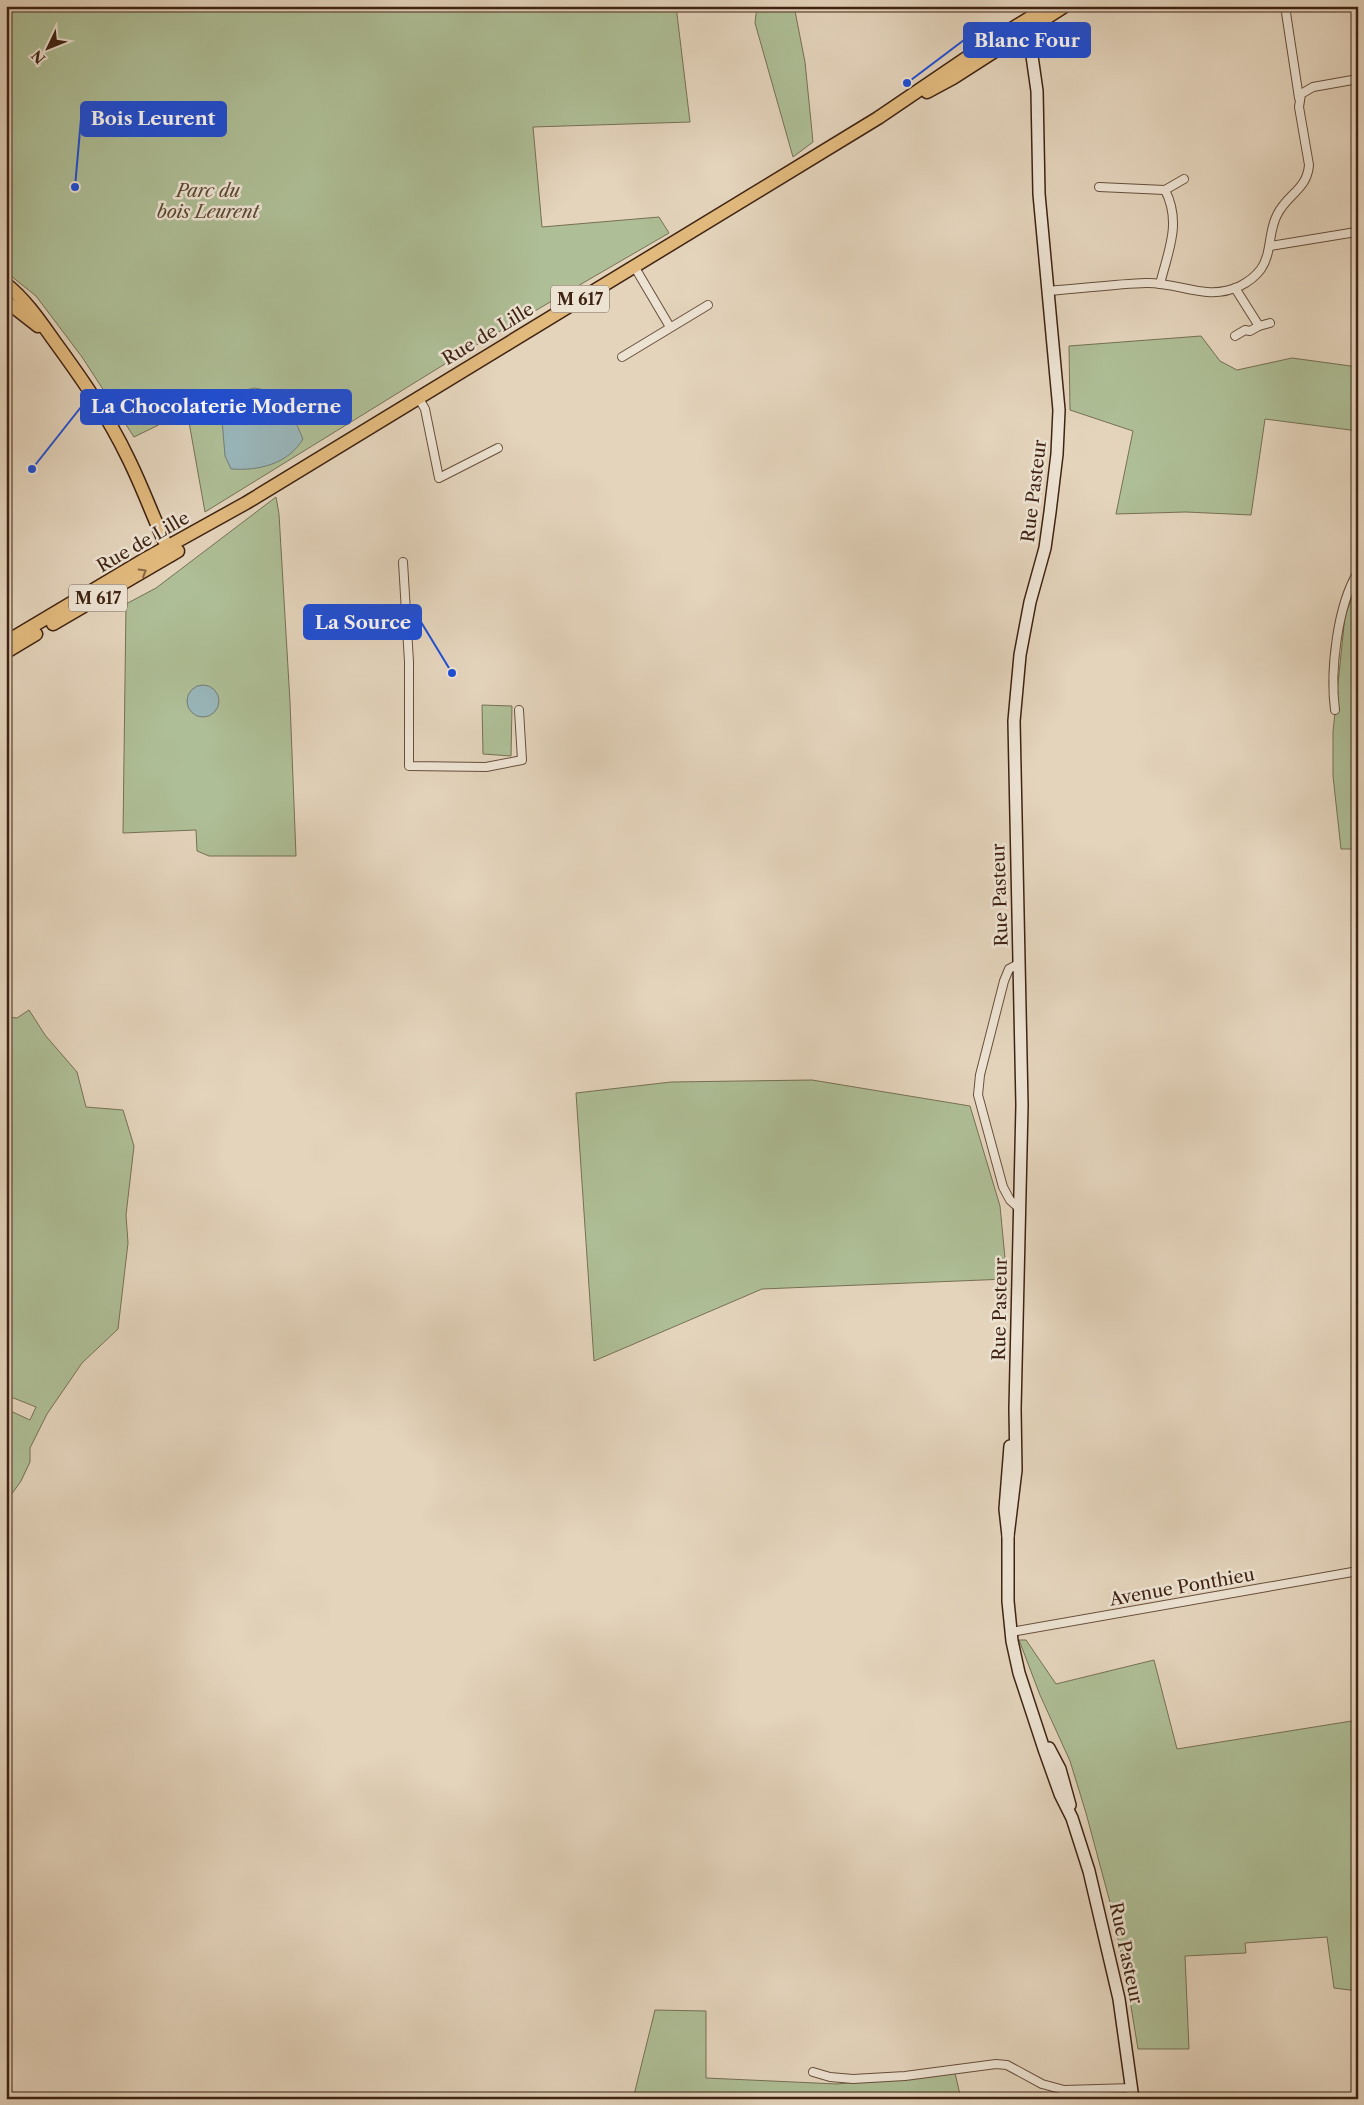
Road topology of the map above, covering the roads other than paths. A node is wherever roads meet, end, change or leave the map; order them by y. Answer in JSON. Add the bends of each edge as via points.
{"nodes":[{"id":1,"x":1049,"y":6,"type":"edge"},
{"id":2,"x":1065,"y":6,"type":"edge"},
{"id":3,"x":1285,"y":6,"type":"edge"},
{"id":4,"x":1030,"y":20,"type":"edge"},
{"id":5,"x":1358,"y":79,"type":"edge"},
{"id":6,"x":1299,"y":98,"type":"junction"},
{"id":7,"x":1184,"y":179,"type":"dead end"},
{"id":8,"x":1099,"y":186,"type":"dead end"},
{"id":9,"x":1165,"y":190,"type":"junction"},
{"id":10,"x":1358,"y":229,"type":"edge"},
{"id":11,"x":1270,"y":246,"type":"junction"},
{"id":12,"x":634,"y":266,"type":"junction"},
{"id":13,"x":6,"y":284,"type":"edge"},
{"id":14,"x":1160,"y":284,"type":"junction"},
{"id":15,"x":1235,"y":288,"type":"junction"},
{"id":16,"x":1047,"y":292,"type":"junction"},
{"id":17,"x":6,"y":301,"type":"edge"},
{"id":18,"x":708,"y":305,"type":"dead end"},
{"id":19,"x":1270,"y":323,"type":"dead end"},
{"id":20,"x":1259,"y":326,"type":"junction"},
{"id":21,"x":670,"y":328,"type":"junction"},
{"id":22,"x":1235,"y":336,"type":"dead end"},
{"id":23,"x":65,"y":355,"type":"junction"},
{"id":24,"x":622,"y":357,"type":"dead end"},
{"id":25,"x":418,"y":397,"type":"junction"},
{"id":26,"x":498,"y":448,"type":"dead end"},
{"id":27,"x":169,"y":551,"type":"junction"},
{"id":28,"x":403,"y":562,"type":"dead end"},
{"id":29,"x":1358,"y":572,"type":"edge"},
{"id":30,"x":6,"y":642,"type":"edge"},
{"id":31,"x":6,"y":652,"type":"edge"},
{"id":32,"x":519,"y":710,"type":"dead end"},
{"id":33,"x":1335,"y":710,"type":"dead end"},
{"id":34,"x":1020,"y":963,"type":"junction"},
{"id":35,"x":1020,"y":1209,"type":"junction"},
{"id":36,"x":1358,"y":1571,"type":"edge"},
{"id":37,"x":1011,"y":1632,"type":"junction"},
{"id":38,"x":813,"y":2072,"type":"dead end"},
{"id":39,"x":1133,"y":2093,"type":"edge"}],
"edges":[{"from":1,"to":4,"type":"main road","name":"Rue de Lille","number":"M 617"},
{"from":2,"to":4,"type":"main road","name":"Rue de Lille","number":"M 617"},
{"from":3,"to":6,"type":"street"},
{"from":4,"to":12,"type":"main road","name":"Rue de Lille","number":"M 617","via":[[944,84],[878,118]]},
{"from":4,"to":16,"type":"main road","name":"Rue Pasteur","via":[[1037,91],[1039,194]]},
{"from":5,"to":6,"type":"street","via":[[1308,88]]},
{"from":6,"to":11,"type":"street","via":[[1308,174],[1304,184],[1277,214]]},
{"from":7,"to":9,"type":"street"},
{"from":8,"to":9,"type":"street"},
{"from":9,"to":14,"type":"street","via":[[1175,218]]},
{"from":10,"to":11,"type":"street","via":[[1356,232]]},
{"from":11,"to":15,"type":"street","via":[[1260,271]]},
{"from":12,"to":21,"type":"street"},
{"from":12,"to":25,"type":"main road","name":"Rue de Lille","number":"M 617"},
{"from":13,"to":23,"type":"main road","via":[[23,299]]},
{"from":14,"to":15,"type":"street","via":[[1205,293]]},
{"from":14,"to":16,"type":"street"},
{"from":15,"to":20,"type":"street"},
{"from":16,"to":34,"type":"main road","name":"Rue Pasteur","via":[[1057,383],[1058,431],[1045,548],[1030,602],[1016,685],[1014,764]]},
{"from":17,"to":23,"type":"main road","via":[[35,323]]},
{"from":18,"to":21,"type":"street"},
{"from":19,"to":20,"type":"street"},
{"from":20,"to":22,"type":"street"},
{"from":21,"to":24,"type":"street"},
{"from":23,"to":27,"type":"main road","via":[[121,443]]},
{"from":25,"to":26,"type":"street","via":[[425,409],[439,478]]},
{"from":25,"to":27,"type":"main road","name":"Rue de Lille","number":"M 617"},
{"from":27,"to":30,"type":"main road","name":"Rue de Lille","number":"M 617"},
{"from":31,"to":27,"type":"main road","name":"Rue de Lille","number":"M 617","one_way":true},
{"from":28,"to":32,"type":"street","via":[[409,662],[410,766],[486,768],[522,760]]},
{"from":29,"to":33,"type":"street","via":[[1346,595],[1339,623]]},
{"from":34,"to":35,"type":"main road","name":"Rue Pasteur"},
{"from":34,"to":35,"type":"street","name":"Rue Pasteur","via":[[1009,969],[1004,981],[978,1094],[1003,1187]]},
{"from":35,"to":37,"type":"main road","name":"Rue Pasteur","via":[[1015,1409],[1005,1509]]},
{"from":36,"to":37,"type":"street","name":"Avenue Ponthieu"},
{"from":37,"to":39,"type":"main road","name":"Rue Pasteur","via":[[1019,1674],[1035,1722],[1067,1788],[1072,1818],[1089,1871],[1113,1968]]},
{"from":38,"to":39,"type":"street","via":[[853,2080],[1002,2064],[1042,2084],[1064,2090]]}]}
